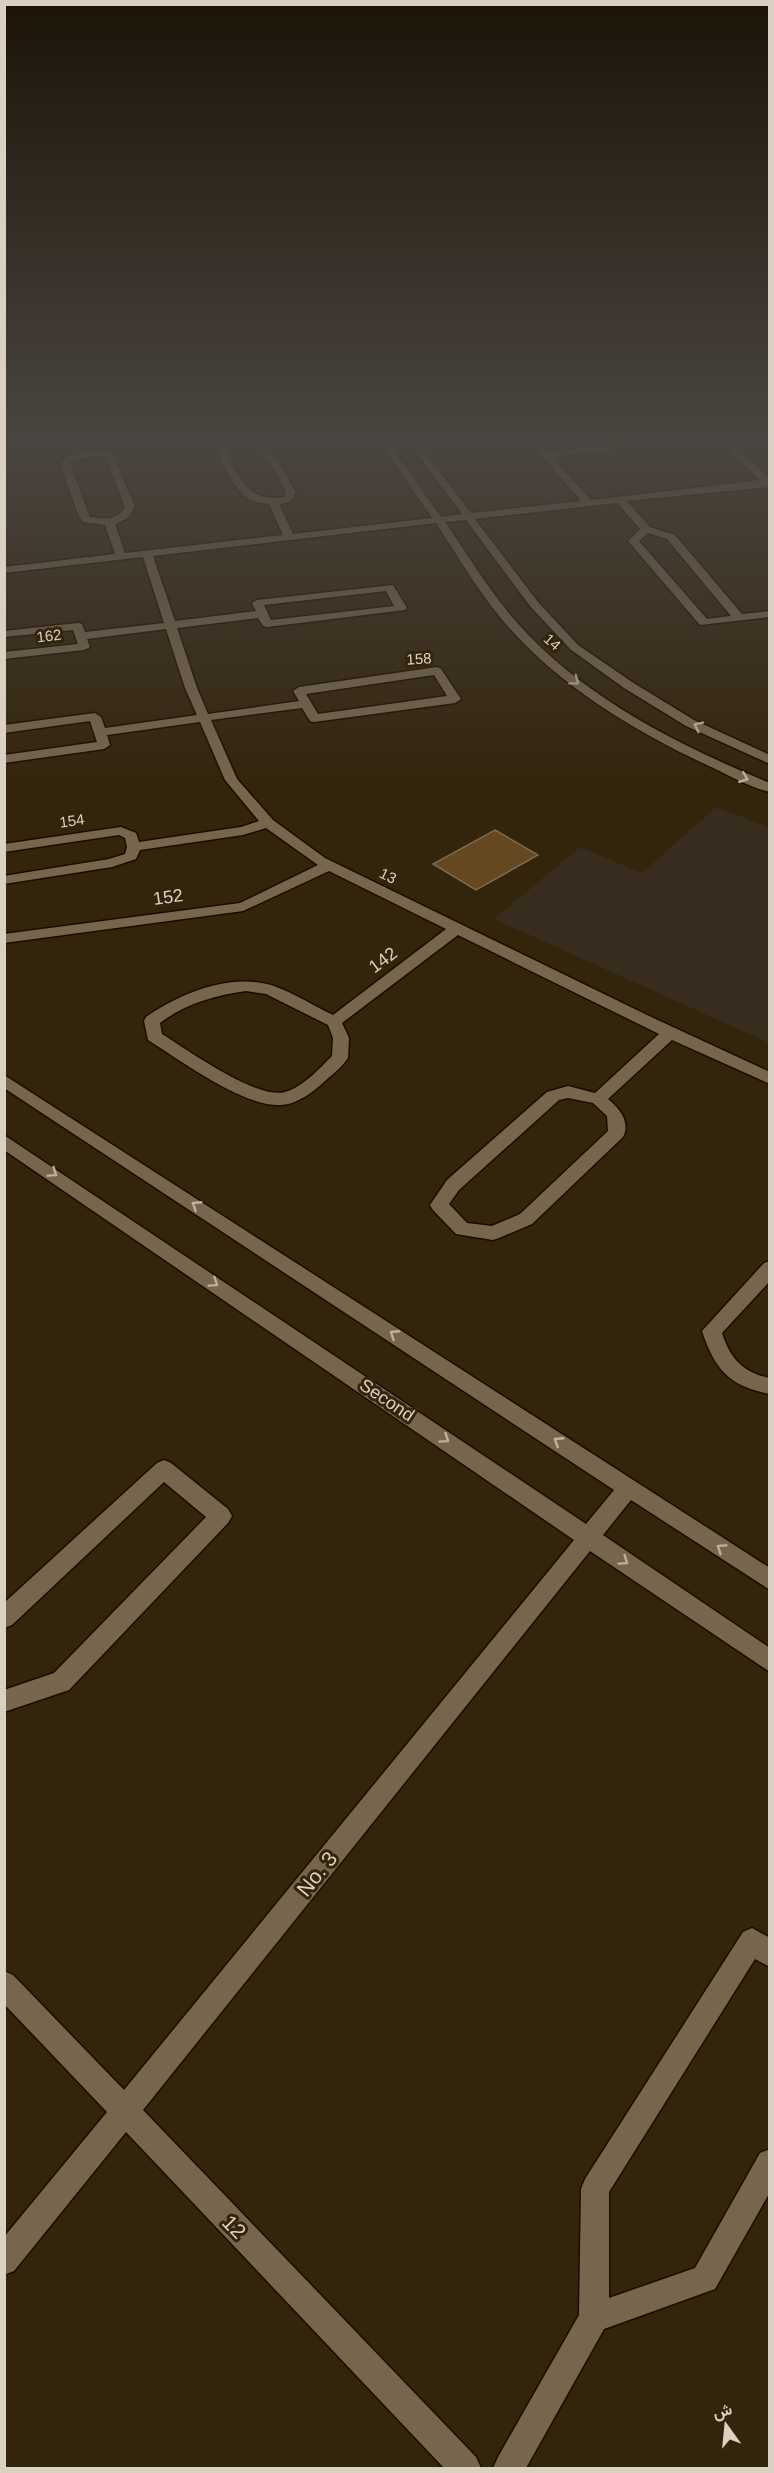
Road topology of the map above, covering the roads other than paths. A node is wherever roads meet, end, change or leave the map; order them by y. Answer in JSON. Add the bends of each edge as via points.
{"nodes":[{"id":1,"x":126,"y":555,"type":"edge"},
{"id":2,"x":148,"y":555,"type":"edge"},
{"id":3,"x":463,"y":555,"type":"edge"},
{"id":4,"x":498,"y":555,"type":"edge"},
{"id":5,"x":645,"y":555,"type":"edge"},
{"id":6,"x":686,"y":555,"type":"edge"},
{"id":7,"x":121,"y":556,"type":"joint"},
{"id":8,"x":4,"y":570,"type":"edge"},
{"id":9,"x":262,"y":614,"type":"junction"},
{"id":10,"x":770,"y":614,"type":"edge"},
{"id":11,"x":739,"y":618,"type":"junction"},
{"id":12,"x":170,"y":625,"type":"junction"},
{"id":13,"x":4,"y":634,"type":"edge"},
{"id":14,"x":81,"y":636,"type":"junction"},
{"id":15,"x":4,"y":656,"type":"edge"},
{"id":16,"x":305,"y":704,"type":"junction"},
{"id":17,"x":204,"y":718,"type":"junction"},
{"id":18,"x":4,"y":729,"type":"edge"},
{"id":19,"x":100,"y":732,"type":"junction"},
{"id":20,"x":4,"y":759,"type":"edge"},
{"id":21,"x":770,"y":760,"type":"edge"},
{"id":22,"x":770,"y":788,"type":"edge"},
{"id":23,"x":268,"y":823,"type":"junction"},
{"id":24,"x":134,"y":847,"type":"junction"},
{"id":25,"x":4,"y":848,"type":"edge"},
{"id":26,"x":329,"y":865,"type":"junction"},
{"id":27,"x":4,"y":880,"type":"edge"},
{"id":28,"x":457,"y":928,"type":"junction"},
{"id":29,"x":4,"y":939,"type":"edge"},
{"id":30,"x":334,"y":1022,"type":"junction"},
{"id":31,"x":670,"y":1033,"type":"junction"},
{"id":32,"x":770,"y":1079,"type":"edge"},
{"id":33,"x":4,"y":1080,"type":"edge"},
{"id":34,"x":598,"y":1099,"type":"junction"},
{"id":35,"x":4,"y":1140,"type":"edge"},
{"id":36,"x":770,"y":1268,"type":"edge"},
{"id":37,"x":770,"y":1386,"type":"edge"},
{"id":38,"x":629,"y":1487,"type":"junction"},
{"id":39,"x":589,"y":1537,"type":"junction"},
{"id":40,"x":770,"y":1580,"type":"edge"},
{"id":41,"x":4,"y":1618,"type":"edge"},
{"id":42,"x":770,"y":1661,"type":"edge"},
{"id":43,"x":4,"y":1701,"type":"edge"},
{"id":44,"x":770,"y":1954,"type":"edge"},
{"id":45,"x":4,"y":1984,"type":"edge"},
{"id":46,"x":125,"y":2112,"type":"junction"},
{"id":47,"x":770,"y":2163,"type":"edge"},
{"id":48,"x":4,"y":2261,"type":"edge"},
{"id":49,"x":594,"y":2318,"type":"junction"},
{"id":50,"x":465,"y":2469,"type":"edge"},
{"id":51,"x":509,"y":2469,"type":"edge"}],
"edges":[{"from":1,"to":7,"type":"street"},
{"from":2,"to":12,"type":"street","name":"13"},
{"from":3,"to":22,"type":"street","name":"14","one_way":true,"via":[[505,616],[577,683],[645,727],[724,770]]},
{"from":21,"to":4,"type":"street","name":"14","one_way":true,"via":[[690,723],[574,647],[534,604]]},
{"from":5,"to":11,"type":"street","via":[[704,623]]},
{"from":6,"to":11,"type":"street"},
{"from":7,"to":8,"type":"street"},
{"from":9,"to":9,"type":"street","name":"162","via":[[267,624],[401,608],[389,587],[257,603]]},
{"from":9,"to":12,"type":"street","name":"162"},
{"from":10,"to":11,"type":"street"},
{"from":12,"to":14,"type":"street","name":"162"},
{"from":12,"to":17,"type":"street","name":"13"},
{"from":13,"to":14,"type":"street","name":"162","via":[[78,626]]},
{"from":14,"to":15,"type":"street","name":"162","via":[[84,647]]},
{"from":16,"to":16,"type":"street","name":"158","via":[[314,718],[455,699],[438,671],[299,691]]},
{"from":16,"to":17,"type":"street"},
{"from":17,"to":19,"type":"street"},
{"from":17,"to":23,"type":"street","name":"13","via":[[231,780]]},
{"from":18,"to":19,"type":"street","via":[[95,717]]},
{"from":19,"to":20,"type":"street","via":[[104,745]]},
{"from":23,"to":24,"type":"street","via":[[243,831]]},
{"from":23,"to":26,"type":"street","name":"13"},
{"from":24,"to":25,"type":"street","name":"154","via":[[130,836],[121,831]]},
{"from":24,"to":27,"type":"street","via":[[131,856],[112,863]]},
{"from":26,"to":28,"type":"street","name":"13"},
{"from":26,"to":29,"type":"street","name":"152","via":[[243,907]]},
{"from":28,"to":30,"type":"street","name":"142"},
{"from":28,"to":31,"type":"street","name":"13"},
{"from":30,"to":30,"type":"street","via":[[341,1038],[340,1058],[310,1087],[281,1100],[254,1095],[170,1046],[154,1036],[152,1021],[178,1002],[204,992],[246,986],[270,990]]},
{"from":31,"to":32,"type":"street","name":"13"},
{"from":31,"to":34,"type":"street"},
{"from":38,"to":33,"type":"street","one_way":true},
{"from":34,"to":34,"type":"street","via":[[615,1114],[617,1133],[526,1219],[493,1233],[462,1229],[439,1205],[453,1185],[553,1096],[568,1092]]},
{"from":35,"to":39,"type":"street","name":"Second","one_way":true},
{"from":36,"to":37,"type":"street","via":[[712,1331],[718,1353],[732,1371],[754,1384]]},
{"from":38,"to":39,"type":"street","name":"No. 3"},
{"from":40,"to":38,"type":"street","one_way":true},
{"from":39,"to":42,"type":"street","name":"Second","one_way":true},
{"from":39,"to":46,"type":"street","name":"No. 3"},
{"from":41,"to":43,"type":"street","via":[[164,1469],[221,1516],[61,1682]]},
{"from":44,"to":49,"type":"street","via":[[752,1941],[595,2189]]},
{"from":45,"to":46,"type":"street","name":"12"},
{"from":46,"to":48,"type":"street","name":"No. 3"},
{"from":46,"to":50,"type":"street","name":"12"},
{"from":47,"to":49,"type":"street","via":[[705,2279]]},
{"from":49,"to":51,"type":"street"}]}
